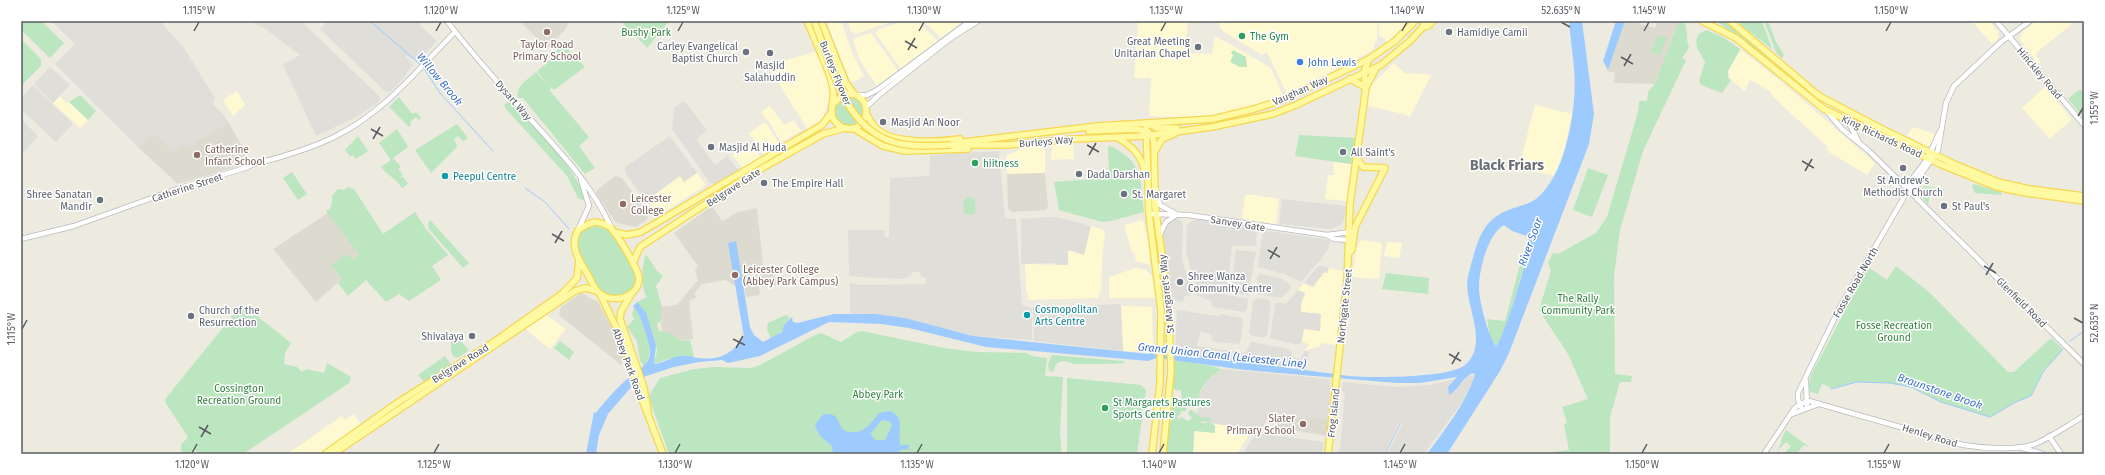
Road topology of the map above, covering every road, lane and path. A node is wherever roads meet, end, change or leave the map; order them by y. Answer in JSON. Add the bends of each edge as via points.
{"nodes":[{"id":1,"x":447,"y":21,"type":"edge"},
{"id":2,"x":807,"y":21,"type":"edge"},
{"id":3,"x":970,"y":21,"type":"edge"},
{"id":4,"x":978,"y":21,"type":"edge"},
{"id":5,"x":1415,"y":21,"type":"edge"},
{"id":6,"x":1425,"y":21,"type":"edge"},
{"id":7,"x":1433,"y":21,"type":"edge"},
{"id":8,"x":1996,"y":21,"type":"edge"},
{"id":9,"x":2030,"y":21,"type":"edge"},
{"id":10,"x":816,"y":22,"type":"edge"},
{"id":11,"x":1706,"y":22,"type":"edge"},
{"id":12,"x":1732,"y":22,"type":"edge"},
{"id":13,"x":1423,"y":27,"type":"junction"},
{"id":14,"x":455,"y":32,"type":"junction"},
{"id":15,"x":2009,"y":36,"type":"junction"},
{"id":16,"x":1369,"y":59,"type":"junction"},
{"id":17,"x":1376,"y":68,"type":"junction"},
{"id":18,"x":1364,"y":72,"type":"junction"},
{"id":19,"x":1350,"y":79,"type":"junction"},
{"id":20,"x":1366,"y":87,"type":"junction"},
{"id":21,"x":855,"y":95,"type":"junction"},
{"id":22,"x":834,"y":103,"type":"junction"},
{"id":23,"x":866,"y":107,"type":"junction"},
{"id":24,"x":1824,"y":109,"type":"junction"},
{"id":25,"x":1844,"y":110,"type":"junction"},
{"id":26,"x":832,"y":112,"type":"junction"},
{"id":27,"x":866,"y":115,"type":"junction"},
{"id":28,"x":1847,"y":120,"type":"junction"},
{"id":29,"x":1146,"y":123,"type":"junction"},
{"id":30,"x":2084,"y":125,"type":"edge"},
{"id":31,"x":845,"y":128,"type":"junction"},
{"id":32,"x":853,"y":128,"type":"junction"},
{"id":33,"x":1202,"y":128,"type":"junction"},
{"id":34,"x":1185,"y":130,"type":"junction"},
{"id":35,"x":1065,"y":131,"type":"junction"},
{"id":36,"x":1160,"y":133,"type":"joint"},
{"id":37,"x":1148,"y":134,"type":"junction"},
{"id":38,"x":1117,"y":138,"type":"junction"},
{"id":39,"x":978,"y":139,"type":"junction"},
{"id":40,"x":1859,"y":142,"type":"junction"},
{"id":41,"x":951,"y":145,"type":"junction"},
{"id":42,"x":980,"y":146,"type":"junction"},
{"id":43,"x":1154,"y":153,"type":"junction"},
{"id":44,"x":1933,"y":153,"type":"junction"},
{"id":45,"x":1358,"y":160,"type":"junction"},
{"id":46,"x":1929,"y":161,"type":"junction"},
{"id":47,"x":1363,"y":168,"type":"junction"},
{"id":48,"x":1373,"y":168,"type":"junction"},
{"id":49,"x":1355,"y":173,"type":"junction"},
{"id":50,"x":1381,"y":177,"type":"junction"},
{"id":51,"x":580,"y":178,"type":"junction"},
{"id":52,"x":1154,"y":182,"type":"junction"},
{"id":53,"x":1147,"y":184,"type":"junction"},
{"id":54,"x":1908,"y":190,"type":"junction"},
{"id":55,"x":2084,"y":196,"type":"edge"},
{"id":56,"x":1918,"y":200,"type":"junction"},
{"id":57,"x":2084,"y":201,"type":"edge"},
{"id":58,"x":1148,"y":214,"type":"junction"},
{"id":59,"x":1156,"y":214,"type":"junction"},
{"id":60,"x":1178,"y":215,"type":"junction"},
{"id":61,"x":1349,"y":219,"type":"junction"},
{"id":62,"x":1356,"y":225,"type":"junction"},
{"id":63,"x":578,"y":230,"type":"junction"},
{"id":64,"x":612,"y":230,"type":"junction"},
{"id":65,"x":1348,"y":232,"type":"junction"},
{"id":66,"x":1327,"y":235,"type":"junction"},
{"id":67,"x":1160,"y":236,"type":"junction"},
{"id":68,"x":1350,"y":238,"type":"junction"},
{"id":69,"x":21,"y":239,"type":"edge"},
{"id":70,"x":579,"y":260,"type":"junction"},
{"id":71,"x":633,"y":263,"type":"junction"},
{"id":72,"x":598,"y":292,"type":"junction"},
{"id":73,"x":632,"y":293,"type":"junction"},
{"id":74,"x":2084,"y":364,"type":"edge"},
{"id":75,"x":635,"y":365,"type":"junction"},
{"id":76,"x":1337,"y":372,"type":"joint"},
{"id":77,"x":1806,"y":377,"type":"junction"},
{"id":78,"x":1803,"y":405,"type":"junction"},
{"id":79,"x":2084,"y":416,"type":"edge"},
{"id":80,"x":2049,"y":436,"type":"junction"},
{"id":81,"x":2038,"y":443,"type":"junction"},
{"id":82,"x":2019,"y":447,"type":"junction"},
{"id":83,"x":325,"y":454,"type":"edge"},
{"id":84,"x":333,"y":454,"type":"edge"},
{"id":85,"x":663,"y":454,"type":"edge"},
{"id":86,"x":1152,"y":454,"type":"edge"},
{"id":87,"x":1163,"y":454,"type":"edge"},
{"id":88,"x":1328,"y":454,"type":"edge"},
{"id":89,"x":1764,"y":454,"type":"edge"},
{"id":90,"x":2042,"y":454,"type":"edge"},
{"id":91,"x":2061,"y":454,"type":"edge"}],
"edges":[{"from":1,"to":14,"type":"street","name":"Dysart Way"},
{"from":2,"to":22,"type":"main road","via":[[832,82]]},
{"from":3,"to":21,"type":"street","via":[[877,90],[867,95]]},
{"from":4,"to":23,"type":"street","via":[[951,38]]},
{"from":5,"to":16,"type":"main road","name":"Vaughan Way","via":[[1399,38]]},
{"from":6,"to":13,"type":"main road"},
{"from":7,"to":13,"type":"main road"},
{"from":8,"to":15,"type":"street","name":"Hinckley Road"},
{"from":9,"to":15,"type":"street"},
{"from":10,"to":21,"type":"main road","via":[[846,83]]},
{"from":10,"to":41,"type":"main road","name":"Burleys Flyover","bridge":true,"via":[[844,97],[854,115],[867,129],[884,139],[901,144]]},
{"from":11,"to":24,"type":"main road","name":"King Richards Road","via":[[1742,42]]},
{"from":12,"to":25,"type":"main road","name":"King Richards Road","via":[[1806,85]]},
{"from":13,"to":17,"type":"main road","name":"Vaughan Way","via":[[1406,45]]},
{"from":14,"to":51,"type":"street","name":"Dysart Way","via":[[566,158]]},
{"from":14,"to":69,"type":"street","name":"Catherine Street","via":[[418,71],[372,113],[334,137],[98,218]]},
{"from":15,"to":30,"type":"street","name":"Hinckley Road"},
{"from":15,"to":44,"type":"street","via":[[1954,86],[1946,103]]},
{"from":16,"to":18,"type":"main road"},
{"from":16,"to":29,"type":"main road","name":"Vaughan Way","via":[[1285,99],[1254,109],[1213,119]]},
{"from":17,"to":18,"type":"main road","name":"Vaughan Way"},
{"from":17,"to":20,"type":"main road"},
{"from":18,"to":19,"type":"main road","name":"Vaughan Way"},
{"from":18,"to":20,"type":"main road"},
{"from":19,"to":20,"type":"main road"},
{"from":19,"to":33,"type":"main road","name":"Vaughan Way","via":[[1272,114]]},
{"from":20,"to":45,"type":"main road"},
{"from":21,"to":22,"type":"main road","via":[[840,96]]},
{"from":21,"to":23,"type":"main road","via":[[864,101]]},
{"from":22,"to":26,"type":"main road"},
{"from":23,"to":27,"type":"main road"},
{"from":24,"to":28,"type":"main road","name":"King Richards Road"},
{"from":24,"to":40,"type":"street","via":[[1842,129]]},
{"from":25,"to":28,"type":"main road"},
{"from":25,"to":44,"type":"main road","name":"King Richards Road"},
{"from":26,"to":31,"type":"main road","via":[[836,122]]},
{"from":26,"to":64,"type":"main road","name":"Belgrave Gate","via":[[822,125],[641,232],[627,235]]},
{"from":27,"to":32,"type":"main road","via":[[862,124]]},
{"from":27,"to":39,"type":"main road","via":[[879,131],[893,137],[910,140]]},
{"from":28,"to":40,"type":"street"},
{"from":28,"to":46,"type":"main road","name":"King Richards Road"},
{"from":29,"to":33,"type":"main road","via":[[1157,128]]},
{"from":29,"to":35,"type":"main road","name":"Burleys Way"},
{"from":29,"to":37,"type":"main road"},
{"from":31,"to":32,"type":"main road"},
{"from":31,"to":71,"type":"main road","name":"Belgrave Gate","via":[[823,134],[738,182],[640,247]]},
{"from":32,"to":42,"type":"main road","via":[[883,146],[905,151],[953,150]]},
{"from":33,"to":34,"type":"main road","name":"Vaughan Way"},
{"from":34,"to":36,"type":"main road","name":"Vaughan Way"},
{"from":34,"to":43,"type":"main road","via":[[1165,137]]},
{"from":35,"to":37,"type":"main road","via":[[1136,129]]},
{"from":35,"to":39,"type":"main road","name":"Burleys Way"},
{"from":36,"to":37,"type":"main road","name":"Burleys Way"},
{"from":37,"to":38,"type":"main road","name":"Burleys Way"},
{"from":37,"to":43,"type":"main road","name":"St Margaret's Way"},
{"from":37,"to":53,"type":"main road","name":"St Margaret's Way"},
{"from":38,"to":42,"type":"main road","name":"Burleys Way"},
{"from":38,"to":53,"type":"main road","via":[[1137,152],[1142,160]]},
{"from":39,"to":41,"type":"main road","name":"Burleys Flyover","via":[[955,142]]},
{"from":40,"to":54,"type":"street","name":"Glenfield Road"},
{"from":41,"to":42,"type":"main road","name":"Burleys Flyover"},
{"from":43,"to":52,"type":"main road","name":"St Margaret's Way"},
{"from":44,"to":46,"type":"street"},
{"from":44,"to":55,"type":"main road","name":"King Richards Road","via":[[1998,182]]},
{"from":45,"to":47,"type":"main road"},
{"from":45,"to":49,"type":"main road"},
{"from":46,"to":54,"type":"street","name":"Fosse Road North","via":[[1909,183]]},
{"from":46,"to":56,"type":"street","via":[[1918,187]]},
{"from":46,"to":57,"type":"main road","name":"King Richards Road","via":[[1997,187],[2026,194]]},
{"from":47,"to":48,"type":"main road"},
{"from":47,"to":49,"type":"main road"},
{"from":48,"to":50,"type":"main road"},
{"from":48,"to":50,"type":"main road","via":[[1385,168]]},
{"from":49,"to":61,"type":"main road"},
{"from":50,"to":62,"type":"main road"},
{"from":51,"to":63,"type":"street","name":"Dysart Way","via":[[589,206]]},
{"from":51,"to":64,"type":"street","name":"Dysart Way","via":[[590,189]]},
{"from":52,"to":59,"type":"main road","name":"St Margaret's Way"},
{"from":52,"to":60,"type":"street","via":[[1160,205]]},
{"from":53,"to":58,"type":"main road","name":"St Margaret's Way"},
{"from":54,"to":56,"type":"street","name":"Glenfield Road"},
{"from":54,"to":77,"type":"street","name":"Fosse Road North","via":[[1840,307]]},
{"from":56,"to":74,"type":"street","name":"Glenfield Road"},
{"from":58,"to":59,"type":"street","name":"Sanvey Gate"},
{"from":58,"to":86,"type":"main road","name":"St Margaret's Way","via":[[1161,307],[1161,366]]},
{"from":59,"to":60,"type":"street","name":"Sanvey Gate"},
{"from":59,"to":67,"type":"main road","name":"St Margaret's Way"},
{"from":60,"to":66,"type":"street","name":"Sanvey Gate"},
{"from":60,"to":67,"type":"street","via":[[1166,222]]},
{"from":61,"to":62,"type":"main road"},
{"from":61,"to":65,"type":"main road"},
{"from":62,"to":65,"type":"main road"},
{"from":62,"to":68,"type":"main road","name":"Northgate Street"},
{"from":63,"to":64,"type":"main road","via":[[595,222],[602,223]]},
{"from":63,"to":70,"type":"main road","via":[[574,245]]},
{"from":64,"to":71,"type":"main road"},
{"from":65,"to":66,"type":"street","name":"Sanvey Gate"},
{"from":65,"to":68,"type":"main road"},
{"from":65,"to":68,"type":"street","name":"Sanvey Gate"},
{"from":66,"to":68,"type":"street","name":"Sanvey Gate","via":[[1334,239]]},
{"from":67,"to":87,"type":"main road","name":"St Margaret's Way","via":[[1169,307],[1171,371]]},
{"from":68,"to":76,"type":"main road","name":"Northgate Street"},
{"from":70,"to":72,"type":"main road"},
{"from":70,"to":83,"type":"main road","name":"Belgrave Road","via":[[577,278],[563,293]]},
{"from":71,"to":73,"type":"main road","via":[[639,280]]},
{"from":72,"to":73,"type":"main road","via":[[608,298],[618,299]]},
{"from":72,"to":75,"type":"main road","name":"Abbey Park Road"},
{"from":72,"to":84,"type":"main road","name":"Belgrave Road","via":[[585,288],[575,291]]},
{"from":73,"to":75,"type":"main road","name":"Abbey Park Road","via":[[621,311],[620,319]]},
{"from":75,"to":85,"type":"main road","name":"Abbey Park Road"},
{"from":76,"to":88,"type":"main road","name":"Frog Island"},
{"from":77,"to":78,"type":"street","name":"Fosse Road North"},
{"from":77,"to":78,"type":"street","name":"Fosse Road North","via":[[1798,393],[1798,399]]},
{"from":78,"to":82,"type":"street","name":"Henley Road","via":[[1819,404],[1963,445]]},
{"from":78,"to":89,"type":"street","via":[[1792,414]]},
{"from":79,"to":80,"type":"street","name":"Henley Road"},
{"from":80,"to":81,"type":"street","name":"Henley Road"},
{"from":80,"to":91,"type":"street"},
{"from":81,"to":82,"type":"street","name":"Henley Road"},
{"from":81,"to":90,"type":"street","via":[[2037,449]]},
{"from":82,"to":90,"type":"street"}]}
